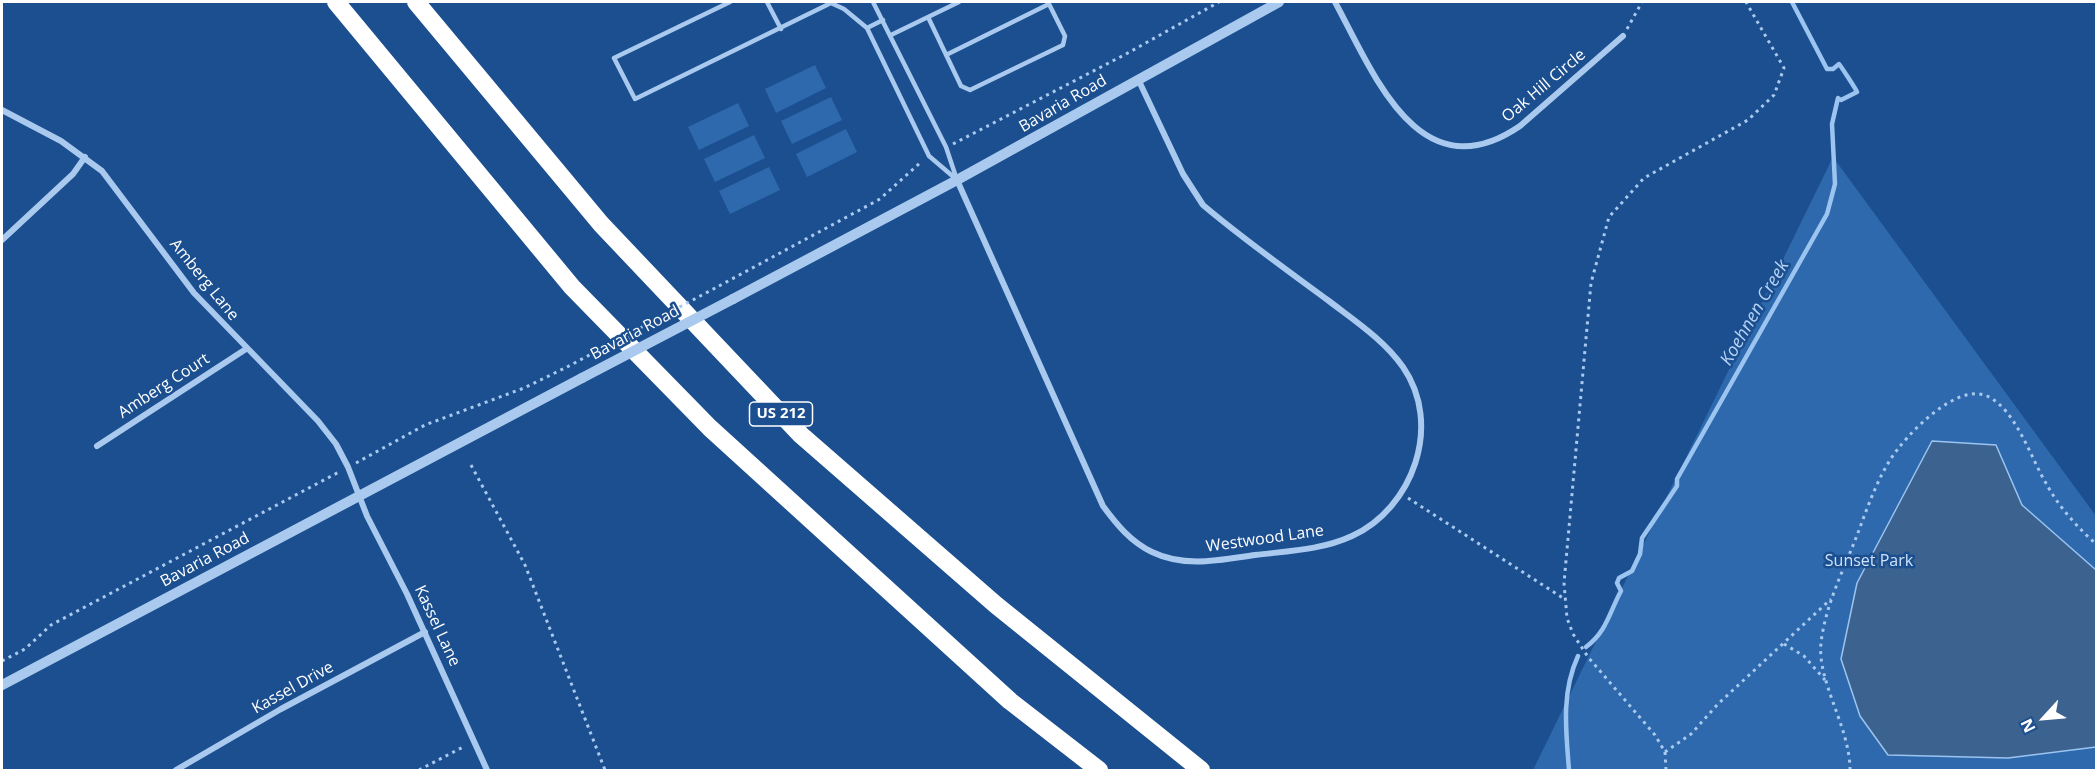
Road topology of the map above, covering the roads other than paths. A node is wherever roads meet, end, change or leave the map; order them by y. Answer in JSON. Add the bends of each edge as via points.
{"nodes":[{"id":1,"x":336,"y":2,"type":"edge"},
{"id":2,"x":416,"y":2,"type":"edge"},
{"id":3,"x":730,"y":2,"type":"edge"},
{"id":4,"x":767,"y":2,"type":"edge"},
{"id":5,"x":816,"y":2,"type":"edge"},
{"id":6,"x":832,"y":2,"type":"edge"},
{"id":7,"x":873,"y":2,"type":"edge"},
{"id":8,"x":959,"y":2,"type":"edge"},
{"id":9,"x":1279,"y":2,"type":"edge"},
{"id":10,"x":1335,"y":2,"type":"edge"},
{"id":11,"x":1048,"y":3,"type":"edge"},
{"id":12,"x":820,"y":8,"type":"junction"},
{"id":13,"x":928,"y":17,"type":"junction"},
{"id":14,"x":883,"y":20,"type":"junction"},
{"id":15,"x":867,"y":28,"type":"junction"},
{"id":16,"x":781,"y":29,"type":"junction"},
{"id":17,"x":891,"y":35,"type":"junction"},
{"id":18,"x":1623,"y":36,"type":"road end"},
{"id":19,"x":946,"y":55,"type":"junction"},
{"id":20,"x":1137,"y":79,"type":"junction"},
{"id":21,"x":2,"y":110,"type":"edge"},
{"id":22,"x":85,"y":157,"type":"junction"},
{"id":23,"x":957,"y":180,"type":"junction"},
{"id":24,"x":2,"y":240,"type":"edge"},
{"id":25,"x":246,"y":349,"type":"junction"},
{"id":26,"x":97,"y":446,"type":"dead end"},
{"id":27,"x":358,"y":495,"type":"junction"},
{"id":28,"x":425,"y":632,"type":"junction"},
{"id":29,"x":2,"y":686,"type":"edge"},
{"id":30,"x":176,"y":771,"type":"edge"},
{"id":31,"x":487,"y":771,"type":"edge"},
{"id":32,"x":1099,"y":771,"type":"edge"},
{"id":33,"x":1201,"y":771,"type":"edge"}],
"edges":[{"from":1,"to":32,"type":"highway","via":[[572,287],[710,428],[1010,701]]},
{"from":2,"to":33,"type":"highway","number":"US 212","via":[[601,224],[801,435],[996,605]]},
{"from":3,"to":16,"type":"lane","via":[[614,58],[635,99]]},
{"from":4,"to":16,"type":"lane"},
{"from":5,"to":12,"type":"lane"},
{"from":6,"to":12,"type":"lane"},
{"from":6,"to":15,"type":"lane"},
{"from":7,"to":14,"type":"lane"},
{"from":8,"to":13,"type":"lane"},
{"from":9,"to":20,"type":"street","name":"Bavaria Road"},
{"from":10,"to":18,"type":"street","name":"Oak Hill Circle","via":[[1401,116],[1418,131],[1439,141],[1461,145],[1502,138],[1520,126]]},
{"from":11,"to":19,"type":"lane"},
{"from":11,"to":19,"type":"lane","via":[[1065,36],[1059,48],[970,90],[961,86]]},
{"from":12,"to":16,"type":"lane"},
{"from":13,"to":17,"type":"lane"},
{"from":13,"to":19,"type":"lane"},
{"from":14,"to":15,"type":"lane"},
{"from":14,"to":17,"type":"lane"},
{"from":15,"to":23,"type":"lane","via":[[929,156]]},
{"from":17,"to":23,"type":"lane","via":[[946,147]]},
{"from":20,"to":23,"type":"street","name":"Bavaria Road"},
{"from":20,"to":23,"type":"street","name":"Westwood Lane","via":[[1183,174],[1203,205],[1376,338],[1404,369],[1419,410],[1419,455],[1401,494],[1375,522],[1353,536],[1328,545],[1202,562],[1174,560],[1134,541],[1103,506]]},
{"from":21,"to":22,"type":"street","name":"Amberg Lane"},
{"from":22,"to":24,"type":"street","via":[[73,174]]},
{"from":22,"to":25,"type":"street","name":"Amberg Lane","via":[[118,191],[194,293]]},
{"from":23,"to":27,"type":"street","name":"Bavaria Road","bridge":true},
{"from":25,"to":26,"type":"street","name":"Amberg Court"},
{"from":25,"to":27,"type":"street","name":"Amberg Lane","via":[[336,444]]},
{"from":27,"to":28,"type":"street","name":"Kassel Lane"},
{"from":27,"to":29,"type":"street","name":"Bavaria Road"},
{"from":28,"to":30,"type":"street","name":"Kassel Drive"},
{"from":28,"to":31,"type":"street","name":"Kassel Lane"}]}
